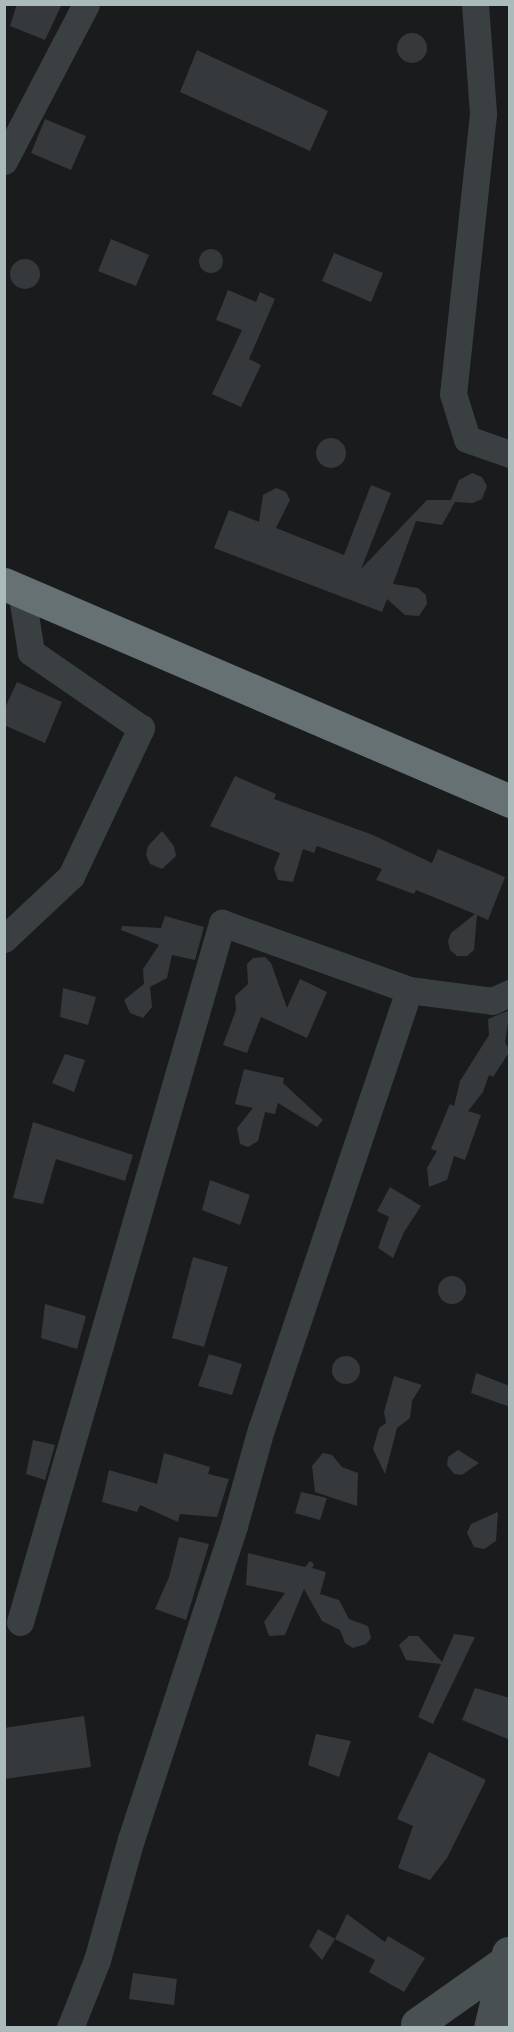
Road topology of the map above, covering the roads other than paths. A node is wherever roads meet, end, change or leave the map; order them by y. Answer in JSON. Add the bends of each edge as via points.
{"nodes":[{"id":1,"x":86,"y":4,"type":"edge"},
{"id":2,"x":475,"y":4,"type":"edge"},
{"id":3,"x":4,"y":161,"type":"edge"},
{"id":4,"x":510,"y":454,"type":"edge"},
{"id":5,"x":13,"y":587,"type":"edge"},
{"id":6,"x":510,"y":801,"type":"edge"},
{"id":7,"x":4,"y":939,"type":"edge"},
{"id":8,"x":409,"y":990,"type":"junction"},
{"id":9,"x":510,"y":993,"type":"edge"},
{"id":10,"x":20,"y":1622,"type":"dead end"},
{"id":11,"x":507,"y":1954,"type":"edge"},
{"id":12,"x":424,"y":2026,"type":"edge"},
{"id":13,"x":70,"y":2028,"type":"edge"},
{"id":14,"x":490,"y":2028,"type":"edge"}],
"edges":[{"from":1,"to":3,"type":"street"},
{"from":2,"to":4,"type":"street","via":[[483,114],[453,394],[467,439]]},
{"from":5,"to":6,"type":"highway"},
{"from":5,"to":7,"type":"street","via":[[31,652],[141,728],[71,876]]},
{"from":8,"to":9,"type":"street","via":[[492,1001]]},
{"from":8,"to":10,"type":"street","via":[[222,923]]},
{"from":8,"to":13,"type":"street","via":[[261,1429],[234,1526],[130,1839],[97,1960]]},
{"from":11,"to":12,"type":"street"},
{"from":11,"to":14,"type":"street"}]}
